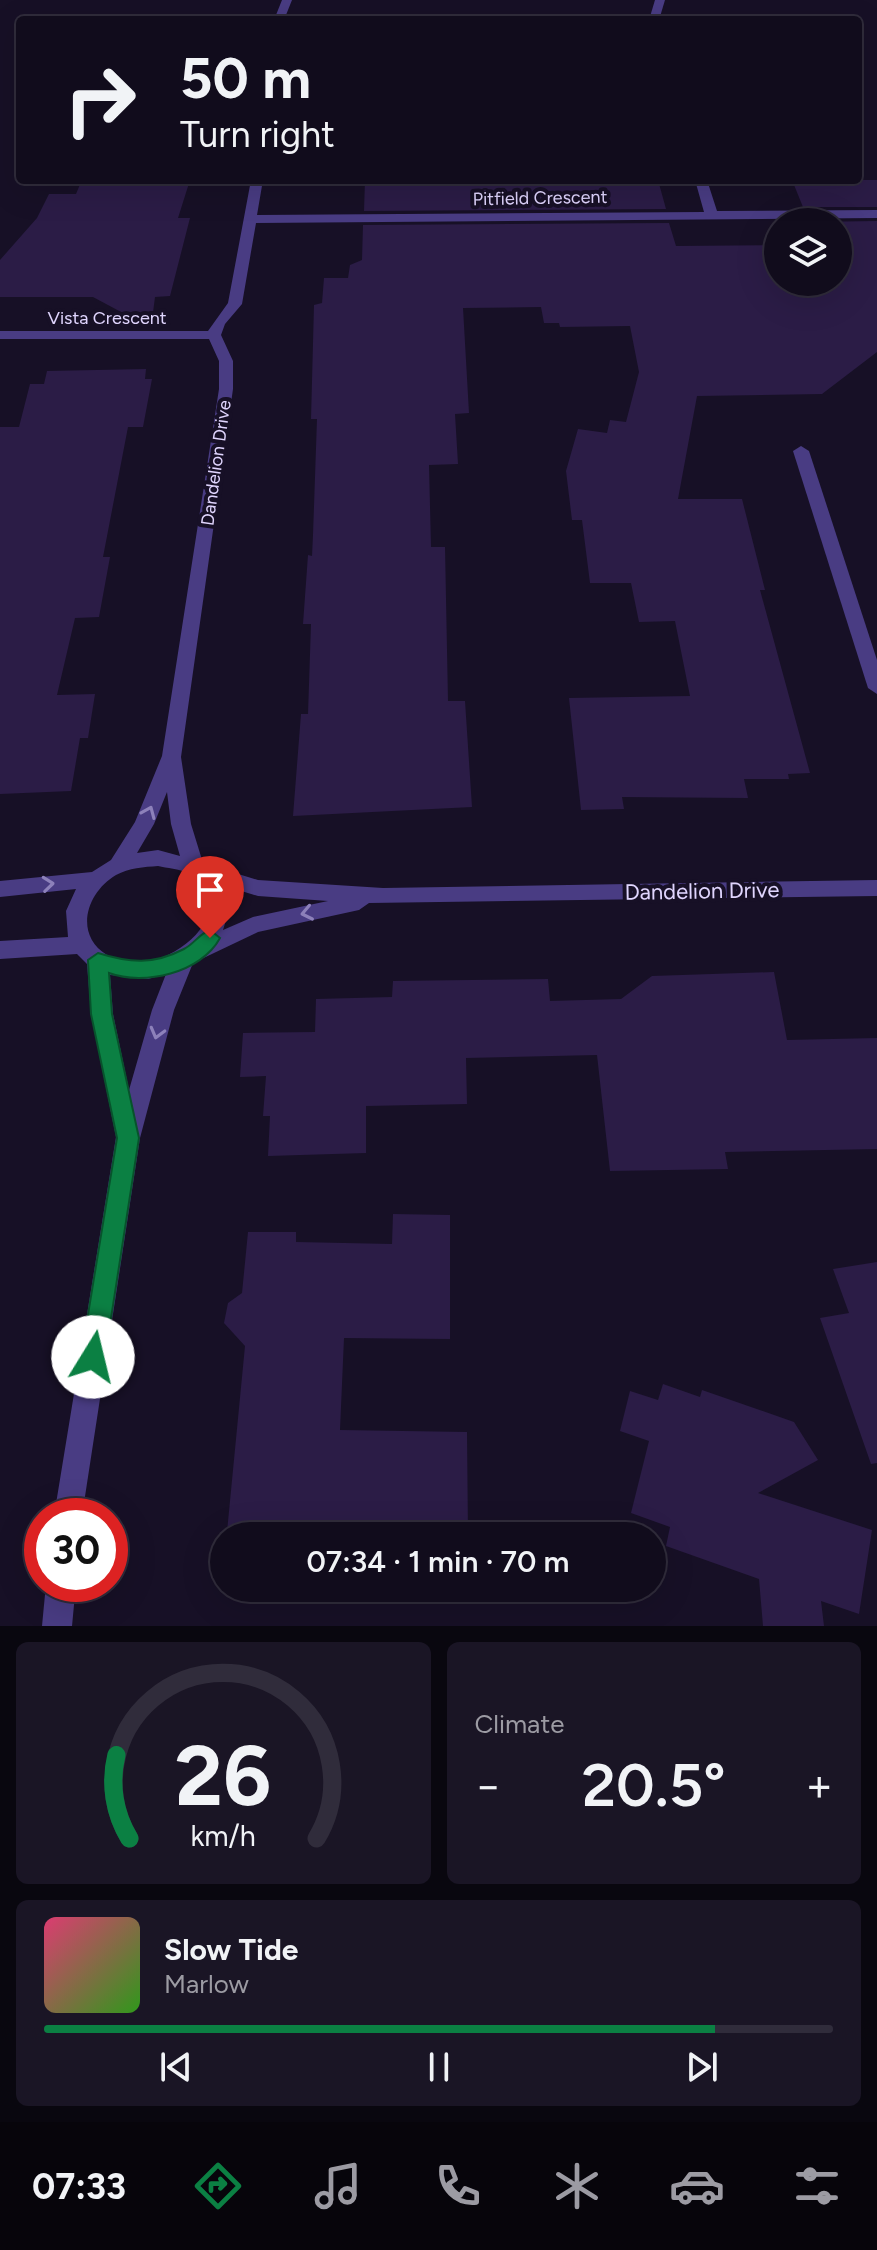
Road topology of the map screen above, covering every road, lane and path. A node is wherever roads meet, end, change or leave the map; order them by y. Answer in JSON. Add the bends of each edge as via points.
{"nodes":[{"id":1,"x":256,"y":184,"type":"edge"},
{"id":2,"x":702,"y":184,"type":"edge"},
{"id":3,"x":711,"y":214,"type":"junction"},
{"id":4,"x":877,"y":214,"type":"edge"},
{"id":5,"x":252,"y":219,"type":"junction"},
{"id":6,"x":0,"y":335,"type":"edge"},
{"id":7,"x":214,"y":335,"type":"junction"},
{"id":8,"x":801,"y":451,"type":"dead end"},
{"id":9,"x":877,"y":688,"type":"edge"},
{"id":10,"x":172,"y":756,"type":"junction"},
{"id":11,"x":119,"y":864,"type":"junction"},
{"id":12,"x":200,"y":869,"type":"junction"},
{"id":13,"x":96,"y":879,"type":"junction"},
{"id":14,"x":877,"y":888,"type":"edge"},
{"id":15,"x":0,"y":889,"type":"edge"},
{"id":16,"x":383,"y":896,"type":"junction"},
{"id":17,"x":0,"y":950,"type":"edge"},
{"id":18,"x":89,"y":953,"type":"junction"},
{"id":19,"x":189,"y":956,"type":"junction"},
{"id":20,"x":128,"y":1138,"type":"junction"},
{"id":21,"x":71,"y":1498,"type":"edge"},
{"id":22,"x":59,"y":1602,"type":"edge"},
{"id":23,"x":57,"y":1626,"type":"edge"}],
"edges":[{"from":1,"to":5,"type":"street"},
{"from":2,"to":3,"type":"street"},
{"from":3,"to":4,"type":"street","name":"Pitfield Crescent"},
{"from":3,"to":5,"type":"street","name":"Pitfield Crescent"},
{"from":5,"to":7,"type":"street","via":[[235,304]]},
{"from":6,"to":7,"type":"street","name":"Vista Crescent"},
{"from":7,"to":10,"type":"street","name":"Dandelion Drive","via":[[226,361],[226,389]]},
{"from":8,"to":9,"type":"street"},
{"from":11,"to":10,"type":"street","name":"Dandelion Drive","one_way":true,"via":[[144,824]]},
{"from":10,"to":12,"type":"street","name":"Dandelion Drive","via":[[181,824]]},
{"from":11,"to":12,"type":"street","via":[[158,858]]},
{"from":11,"to":13,"type":"street"},
{"from":12,"to":16,"type":"street","name":"Dandelion Drive","via":[[258,888]]},
{"from":12,"to":19,"type":"street","via":[[217,887],[219,921],[210,938]]},
{"from":15,"to":13,"type":"street","one_way":true},
{"from":13,"to":18,"type":"street","via":[[75,911],[74,928]]},
{"from":14,"to":16,"type":"street","name":"Dandelion Drive"},
{"from":16,"to":19,"type":"street","name":"Dandelion Drive","one_way":true,"via":[[253,925]]},
{"from":17,"to":18,"type":"street"},
{"from":18,"to":19,"type":"street","via":[[117,968],[139,971]]},
{"from":18,"to":20,"type":"street"},
{"from":19,"to":20,"type":"street","one_way":true,"via":[[163,1010]]},
{"from":20,"to":21,"type":"street"},
{"from":22,"to":23,"type":"street"}]}
